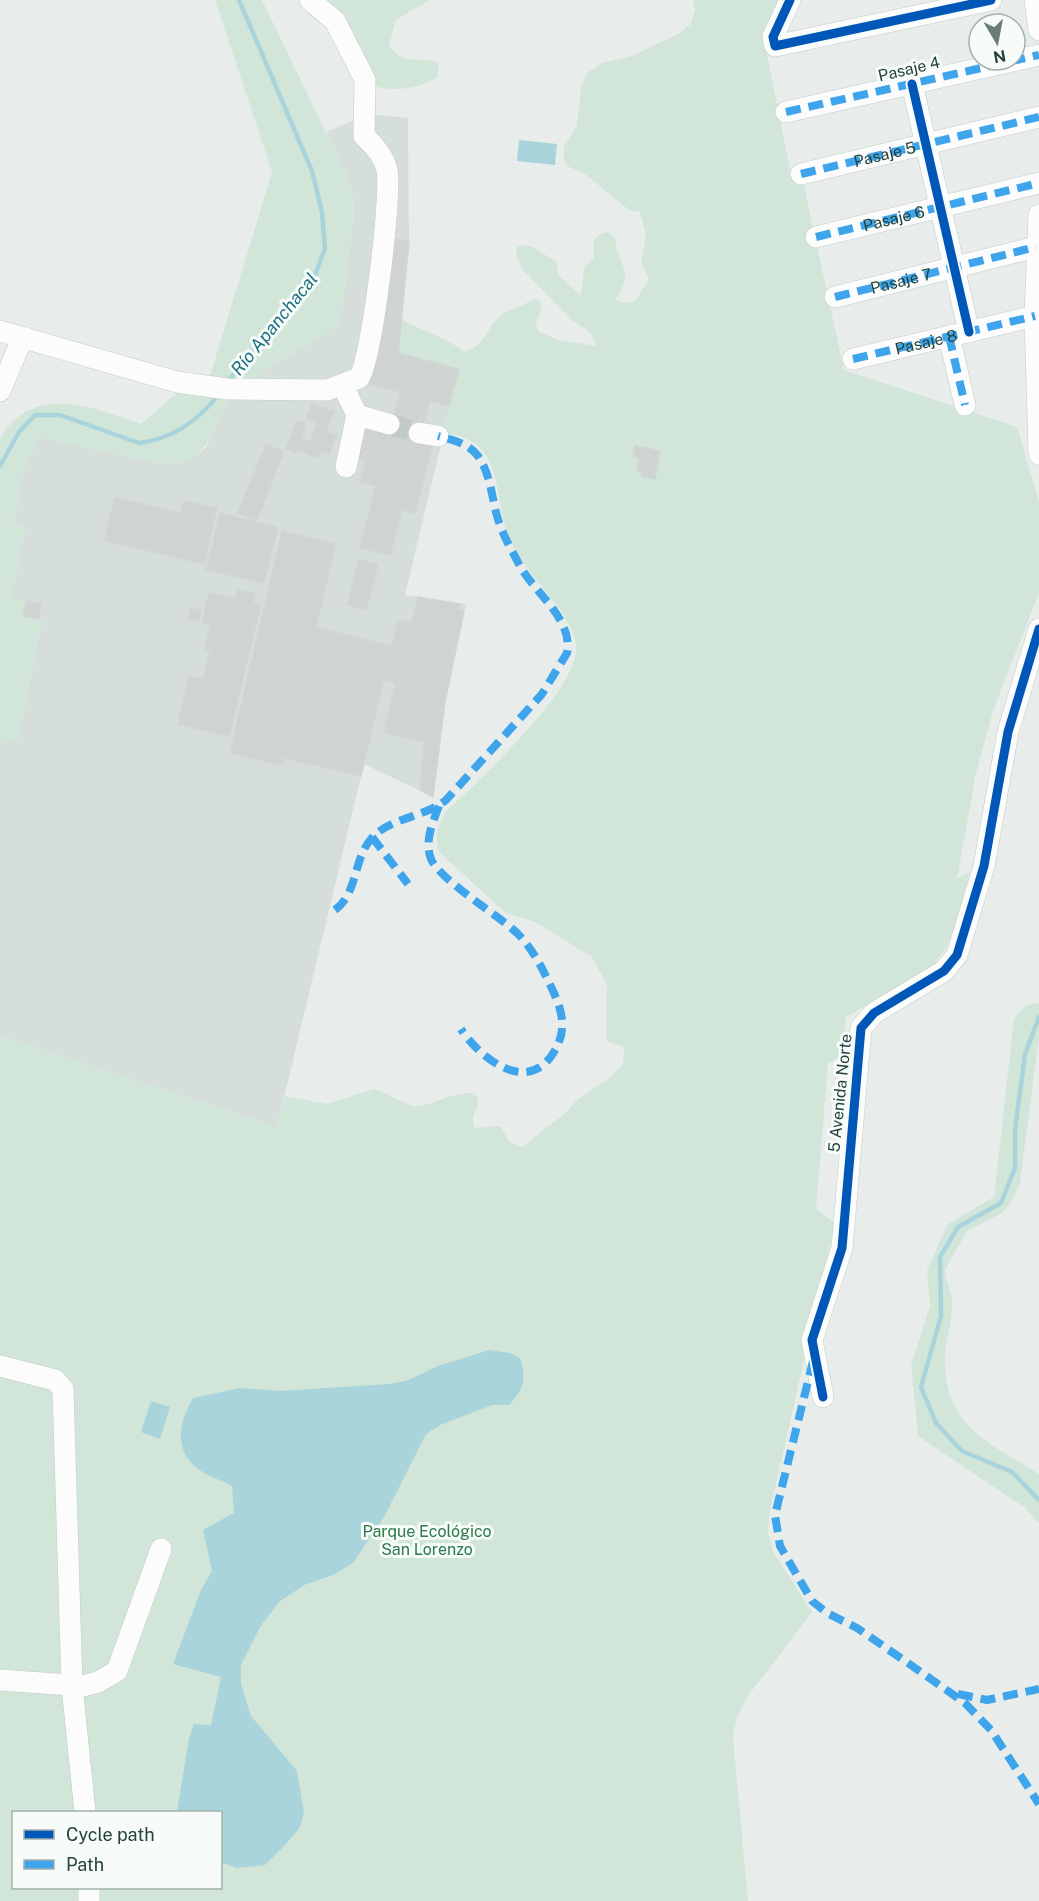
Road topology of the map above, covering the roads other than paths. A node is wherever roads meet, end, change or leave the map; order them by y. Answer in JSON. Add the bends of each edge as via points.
{"nodes":[{"id":1,"x":310,"y":0,"type":"edge"},
{"id":2,"x":790,"y":0,"type":"edge"},
{"id":3,"x":991,"y":0,"type":"edge"},
{"id":4,"x":1035,"y":0,"type":"edge"},
{"id":5,"x":1039,"y":30,"type":"edge"},
{"id":6,"x":1039,"y":55,"type":"edge"},
{"id":7,"x":912,"y":84,"type":"junction"},
{"id":8,"x":786,"y":112,"type":"dead end"},
{"id":9,"x":1039,"y":117,"type":"edge"},
{"id":10,"x":926,"y":144,"type":"junction"},
{"id":11,"x":801,"y":174,"type":"dead end"},
{"id":12,"x":1039,"y":183,"type":"edge"},
{"id":13,"x":941,"y":206,"type":"junction"},
{"id":14,"x":1039,"y":215,"type":"edge"},
{"id":15,"x":816,"y":237,"type":"dead end"},
{"id":16,"x":1036,"y":247,"type":"junction"},
{"id":17,"x":955,"y":267,"type":"junction"},
{"id":18,"x":835,"y":297,"type":"dead end"},
{"id":19,"x":1035,"y":316,"type":"junction"},
{"id":20,"x":0,"y":332,"type":"edge"},
{"id":21,"x":959,"y":334,"type":"junction"},
{"id":22,"x":23,"y":337,"type":"junction"},
{"id":23,"x":853,"y":359,"type":"dead end"},
{"id":24,"x":343,"y":386,"type":"junction"},
{"id":25,"x":0,"y":391,"type":"edge"},
{"id":26,"x":965,"y":405,"type":"dead end"},
{"id":27,"x":357,"y":415,"type":"junction"},
{"id":28,"x":1038,"y":417,"type":"edge"},
{"id":29,"x":388,"y":424,"type":"tunnel mouth"},
{"id":30,"x":1039,"y":454,"type":"edge"},
{"id":31,"x":346,"y":467,"type":"dead end"},
{"id":32,"x":1039,"y":629,"type":"edge"},
{"id":33,"x":0,"y":1366,"type":"edge"},
{"id":34,"x":823,"y":1397,"type":"dead end"},
{"id":35,"x":161,"y":1549,"type":"dead end"},
{"id":36,"x":0,"y":1680,"type":"edge"},
{"id":37,"x":72,"y":1686,"type":"junction"},
{"id":38,"x":84,"y":1811,"type":"edge"}],
"edges":[{"from":1,"to":24,"type":"street","via":[[335,21],[364,80],[364,136],[374,145],[387,169],[370,345],[362,373]]},
{"from":2,"to":3,"type":"street","via":[[773,37],[775,46]]},
{"from":4,"to":5,"type":"street"},
{"from":6,"to":7,"type":"street","name":"Pasaje 4"},
{"from":7,"to":8,"type":"street","name":"Pasaje 4"},
{"from":7,"to":10,"type":"street"},
{"from":9,"to":10,"type":"street","name":"Pasaje 5"},
{"from":10,"to":11,"type":"street","name":"Pasaje 5"},
{"from":10,"to":13,"type":"street"},
{"from":12,"to":13,"type":"street","name":"Pasaje 6"},
{"from":13,"to":15,"type":"street","name":"Pasaje 6"},
{"from":13,"to":17,"type":"street"},
{"from":14,"to":16,"type":"street"},
{"from":16,"to":17,"type":"street","name":"Pasaje 7"},
{"from":16,"to":19,"type":"street"},
{"from":17,"to":18,"type":"street","name":"Pasaje 7"},
{"from":17,"to":21,"type":"street"},
{"from":19,"to":21,"type":"street","name":"Pasaje 8"},
{"from":19,"to":28,"type":"street"},
{"from":20,"to":22,"type":"street"},
{"from":21,"to":23,"type":"street","name":"Pasaje 8"},
{"from":21,"to":26,"type":"street"},
{"from":22,"to":24,"type":"street","via":[[206,387],[327,390]]},
{"from":22,"to":25,"type":"street"},
{"from":24,"to":27,"type":"street"},
{"from":27,"to":29,"type":"street"},
{"from":27,"to":31,"type":"street"},
{"from":28,"to":30,"type":"street"},
{"from":32,"to":34,"type":"street","name":"5 Avenida Norte","via":[[1006,742],[984,866],[957,955],[944,970],[874,1013],[861,1028],[842,1248],[812,1340]]},
{"from":33,"to":37,"type":"street","via":[[55,1380],[63,1389]]},
{"from":35,"to":37,"type":"street","via":[[117,1671],[98,1682]]},
{"from":36,"to":37,"type":"street"},
{"from":37,"to":38,"type":"street"}]}
